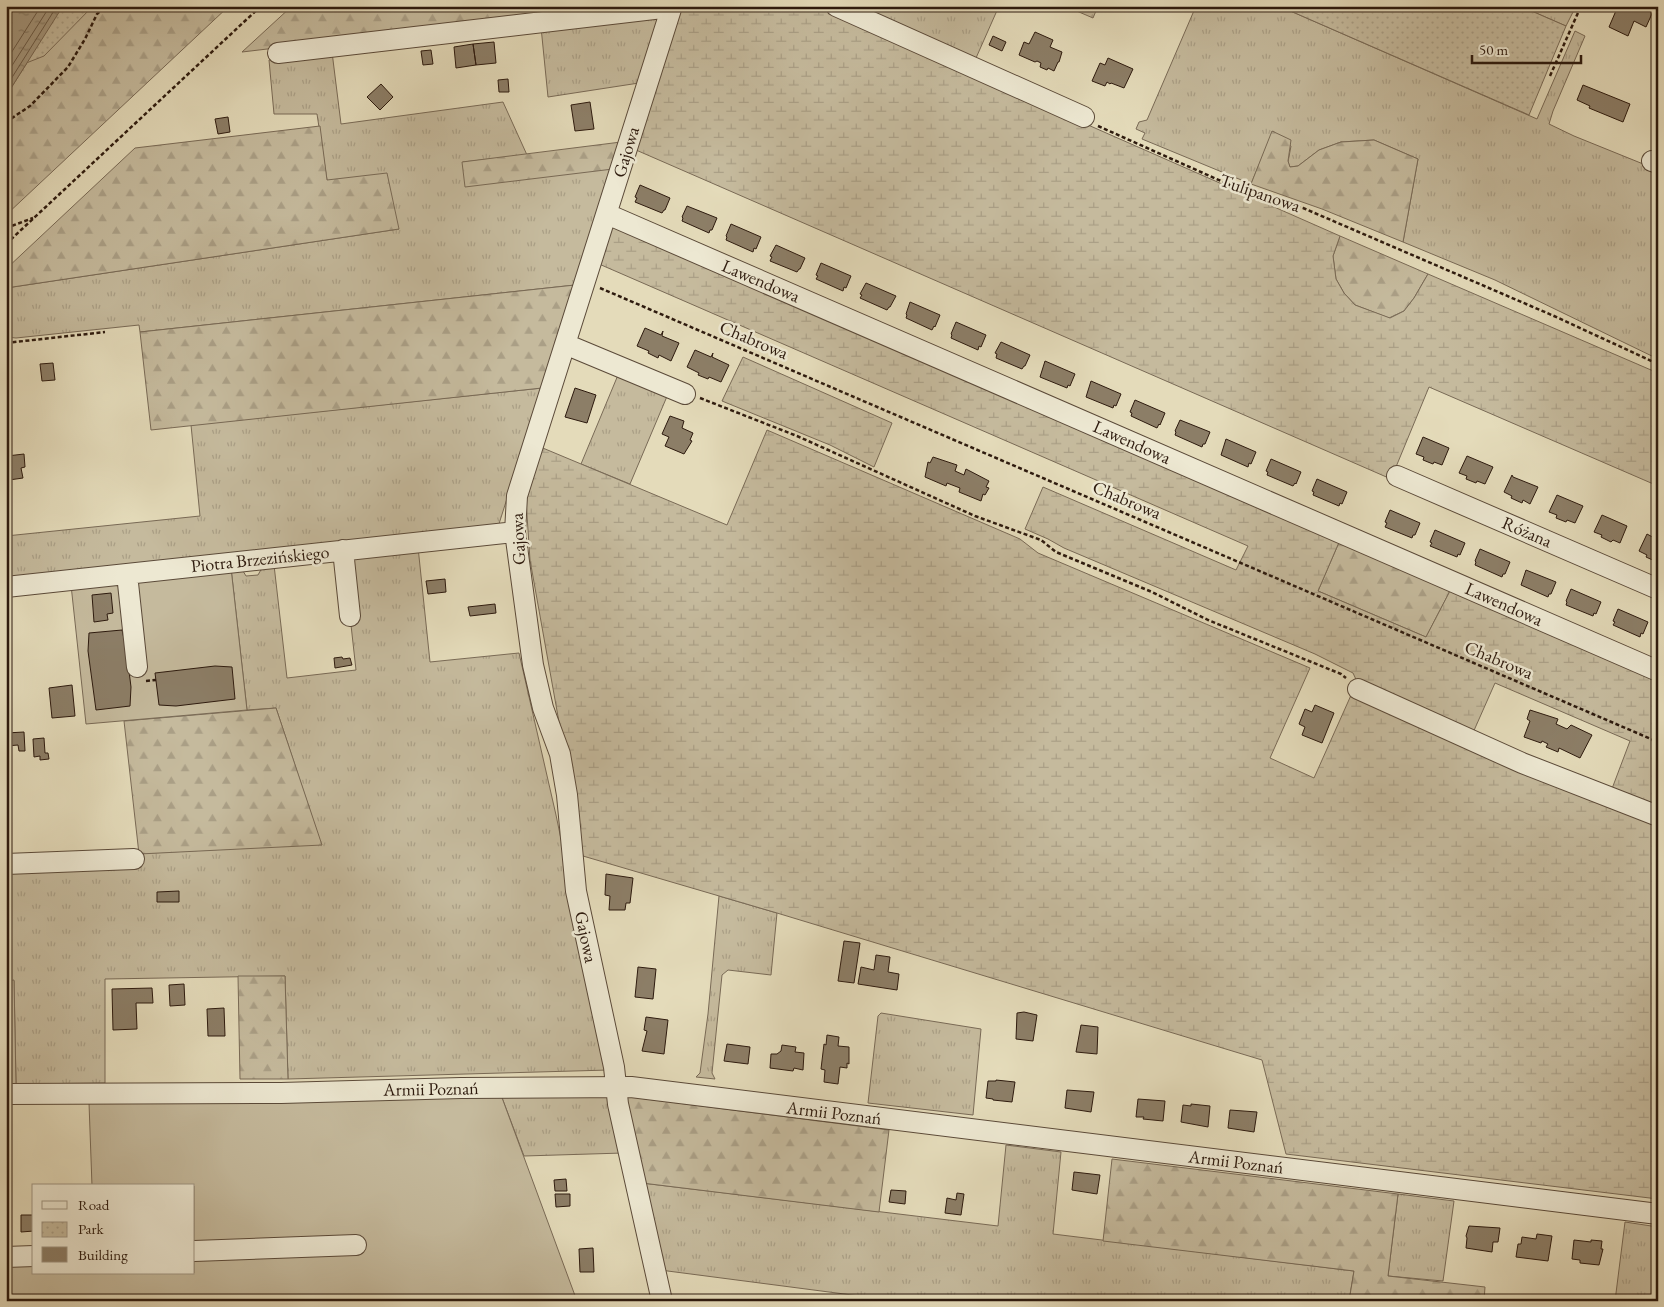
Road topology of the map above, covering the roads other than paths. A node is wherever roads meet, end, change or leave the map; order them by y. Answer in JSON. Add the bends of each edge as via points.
{"nodes":[{"id":1,"x":836,"y":6,"type":"edge"},
{"id":2,"x":671,"y":7,"type":"edge"},
{"id":3,"x":278,"y":53,"type":"dead end"},
{"id":4,"x":1084,"y":118,"type":"road end"},
{"id":5,"x":607,"y":214,"type":"junction"},
{"id":6,"x":565,"y":344,"type":"junction"},
{"id":7,"x":685,"y":394,"type":"road end"},
{"id":8,"x":1397,"y":476,"type":"dead end"},
{"id":9,"x":515,"y":532,"type":"junction"},
{"id":10,"x":343,"y":550,"type":"junction"},
{"id":11,"x":127,"y":574,"type":"junction"},
{"id":12,"x":6,"y":587,"type":"edge"},
{"id":13,"x":1658,"y":589,"type":"edge"},
{"id":14,"x":350,"y":616,"type":"dead end"},
{"id":15,"x":137,"y":667,"type":"dead end"},
{"id":16,"x":1658,"y":671,"type":"edge"},
{"id":17,"x":1358,"y":689,"type":"road end"},
{"id":18,"x":1658,"y":816,"type":"edge"},
{"id":19,"x":134,"y":859,"type":"dead end"},
{"id":20,"x":6,"y":864,"type":"edge"},
{"id":21,"x":616,"y":1086,"type":"junction"},
{"id":22,"x":6,"y":1094,"type":"edge"},
{"id":23,"x":1658,"y":1214,"type":"edge"},
{"id":24,"x":356,"y":1245,"type":"dead end"},
{"id":25,"x":195,"y":1250,"type":"edge"},
{"id":26,"x":32,"y":1256,"type":"edge"},
{"id":27,"x":6,"y":1257,"type":"edge"},
{"id":28,"x":662,"y":1301,"type":"edge"}],
"edges":[{"from":1,"to":4,"type":"street"},
{"from":2,"to":3,"type":"street"},
{"from":2,"to":5,"type":"street","name":"Gajowa"},
{"from":5,"to":6,"type":"street","name":"Gajowa"},
{"from":5,"to":16,"type":"street","name":"Lawendowa"},
{"from":6,"to":7,"type":"street"},
{"from":6,"to":9,"type":"street","name":"Gajowa","via":[[517,496]]},
{"from":8,"to":13,"type":"street","name":"Różana"},
{"from":9,"to":10,"type":"street","name":"Piotra Brzezińskiego"},
{"from":9,"to":21,"type":"street","name":"Gajowa","via":[[533,665],[543,708],[560,754],[576,891]]},
{"from":10,"to":11,"type":"street","name":"Piotra Brzezińskiego"},
{"from":10,"to":14,"type":"street"},
{"from":11,"to":12,"type":"street","name":"Piotra Brzezińskiego"},
{"from":11,"to":15,"type":"street"},
{"from":17,"to":18,"type":"street","via":[[1522,763]]},
{"from":19,"to":20,"type":"street"},
{"from":21,"to":22,"type":"street","name":"Armii Poznań","via":[[282,1093]]},
{"from":21,"to":23,"type":"street","name":"Armii Poznań"},
{"from":21,"to":28,"type":"street","name":"Gajowa"},
{"from":24,"to":25,"type":"street"},
{"from":26,"to":27,"type":"street"}]}
